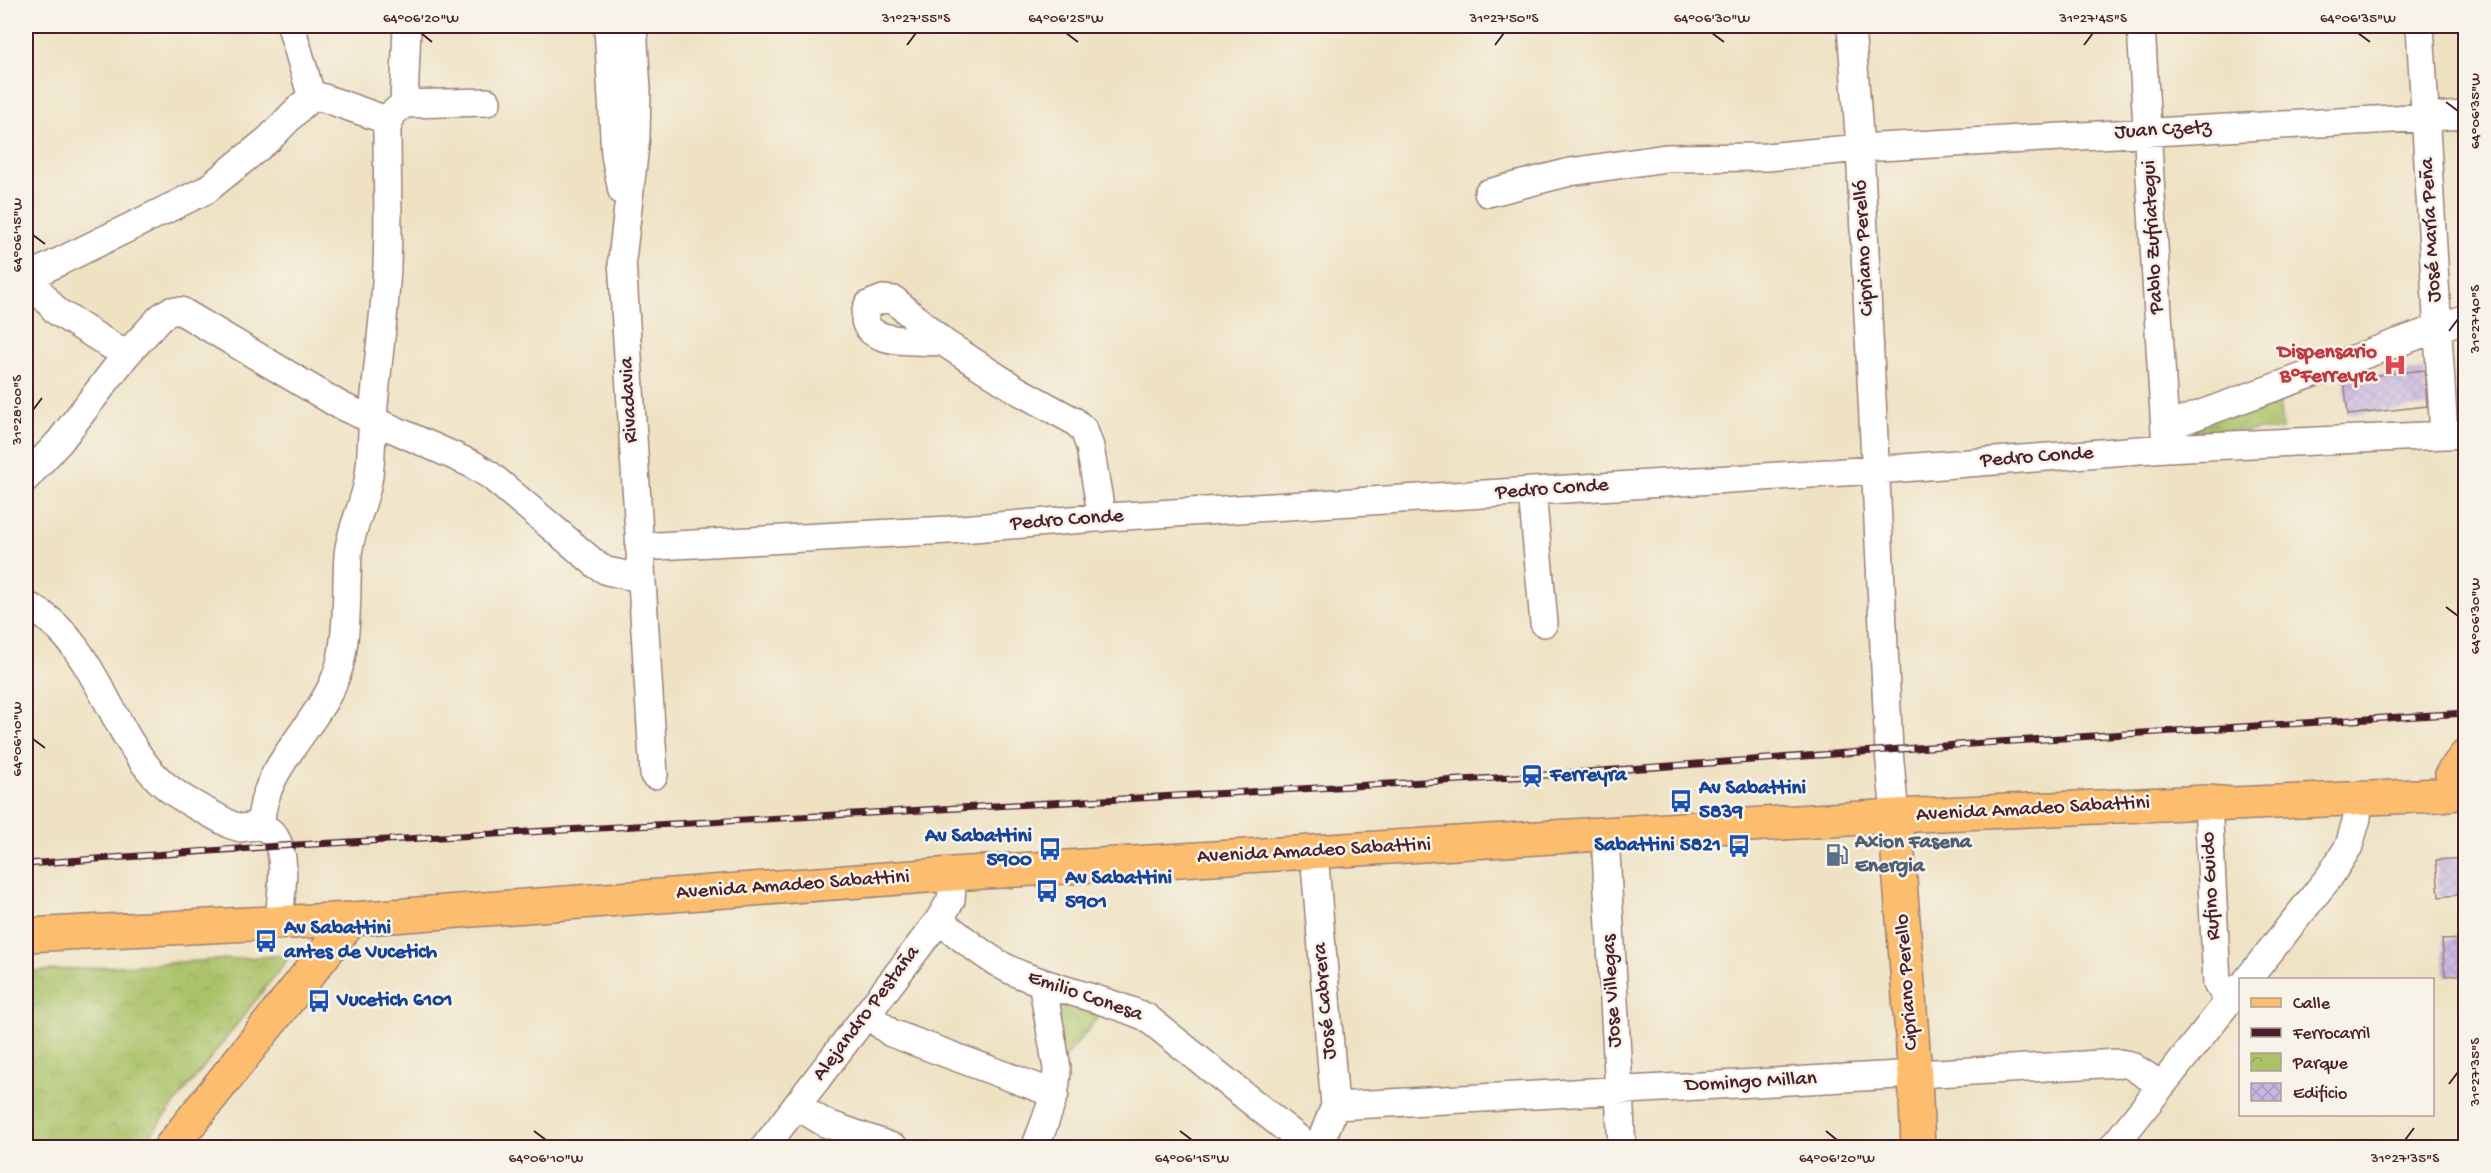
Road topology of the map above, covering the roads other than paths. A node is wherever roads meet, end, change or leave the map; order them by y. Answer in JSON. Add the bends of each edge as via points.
{"nodes":[{"id":1,"x":291,"y":26,"type":"edge"},
{"id":2,"x":407,"y":26,"type":"edge"},
{"id":3,"x":608,"y":26,"type":"edge"},
{"id":4,"x":633,"y":26,"type":"edge"},
{"id":5,"x":1851,"y":26,"type":"edge"},
{"id":6,"x":2141,"y":26,"type":"edge"},
{"id":7,"x":2420,"y":26,"type":"edge"},
{"id":8,"x":312,"y":98,"type":"junction"},
{"id":9,"x":487,"y":102,"type":"dead end"},
{"id":10,"x":396,"y":112,"type":"junction"},
{"id":11,"x":2466,"y":115,"type":"edge"},
{"id":12,"x":2427,"y":117,"type":"junction"},
{"id":13,"x":2149,"y":132,"type":"junction"},
{"id":14,"x":1860,"y":148,"type":"junction"},
{"id":15,"x":1488,"y":193,"type":"dead end"},
{"id":16,"x":628,"y":206,"type":"junction"},
{"id":17,"x":27,"y":276,"type":"edge"},
{"id":18,"x":2466,"y":318,"type":"edge"},
{"id":19,"x":2437,"y":330,"type":"junction"},
{"id":20,"x":943,"y":342,"type":"dead end"},
{"id":21,"x":126,"y":355,"type":"junction"},
{"id":22,"x":372,"y":420,"type":"junction"},
{"id":23,"x":2455,"y":435,"type":"edge"},
{"id":24,"x":2166,"y":438,"type":"junction"},
{"id":25,"x":1876,"y":470,"type":"junction"},
{"id":26,"x":26,"y":478,"type":"edge"},
{"id":27,"x":1532,"y":491,"type":"junction"},
{"id":28,"x":1102,"y":518,"type":"junction"},
{"id":29,"x":639,"y":547,"type":"junction"},
{"id":30,"x":640,"y":578,"type":"junction"},
{"id":31,"x":26,"y":605,"type":"edge"},
{"id":32,"x":1544,"y":623,"type":"dead end"},
{"id":33,"x":2462,"y":774,"type":"edge"},
{"id":34,"x":654,"y":775,"type":"dead end"},
{"id":35,"x":2358,"y":797,"type":"junction"},
{"id":36,"x":2208,"y":802,"type":"junction"},
{"id":37,"x":1895,"y":816,"type":"junction"},
{"id":38,"x":261,"y":825,"type":"junction"},
{"id":39,"x":1605,"y":834,"type":"junction"},
{"id":40,"x":1314,"y":852,"type":"junction"},
{"id":41,"x":953,"y":874,"type":"junction"},
{"id":42,"x":352,"y":919,"type":"junction"},
{"id":43,"x":939,"y":920,"type":"junction"},
{"id":44,"x":279,"y":922,"type":"junction"},
{"id":45,"x":26,"y":936,"type":"edge"},
{"id":46,"x":2249,"y":978,"type":"edge"},
{"id":47,"x":1042,"y":982,"type":"junction"},
{"id":48,"x":2235,"y":994,"type":"edge"},
{"id":49,"x":867,"y":1014,"type":"junction"},
{"id":50,"x":1915,"y":1076,"type":"junction"},
{"id":51,"x":2161,"y":1085,"type":"junction"},
{"id":52,"x":1618,"y":1089,"type":"junction"},
{"id":53,"x":1055,"y":1094,"type":"junction"},
{"id":54,"x":797,"y":1106,"type":"junction"},
{"id":55,"x":1335,"y":1106,"type":"junction"},
{"id":56,"x":170,"y":1148,"type":"edge"},
{"id":57,"x":764,"y":1148,"type":"edge"},
{"id":58,"x":895,"y":1148,"type":"edge"},
{"id":59,"x":1035,"y":1148,"type":"edge"},
{"id":60,"x":1310,"y":1148,"type":"edge"},
{"id":61,"x":1318,"y":1148,"type":"edge"},
{"id":62,"x":1622,"y":1148,"type":"edge"},
{"id":63,"x":1918,"y":1148,"type":"edge"},
{"id":64,"x":2112,"y":1148,"type":"edge"}],
"edges":[{"from":1,"to":8,"type":"street"},
{"from":2,"to":10,"type":"street"},
{"from":3,"to":16,"type":"street","via":[[615,155],[619,184]]},
{"from":4,"to":16,"type":"street","name":"Rivadavia","via":[[636,137]]},
{"from":5,"to":14,"type":"street","name":"Cipriano Perelló"},
{"from":6,"to":13,"type":"street","name":"Pablo Zufriategui"},
{"from":7,"to":12,"type":"street","name":"José María Peña"},
{"from":8,"to":10,"type":"street"},
{"from":8,"to":17,"type":"street","via":[[206,190]]},
{"from":9,"to":10,"type":"street"},
{"from":10,"to":22,"type":"street","via":[[385,295]]},
{"from":11,"to":12,"type":"street","name":"Juan Czetz"},
{"from":12,"to":13,"type":"street","name":"Juan Czetz"},
{"from":12,"to":19,"type":"street","name":"José María Peña"},
{"from":13,"to":14,"type":"street","name":"Juan Czetz"},
{"from":13,"to":24,"type":"street","name":"Pablo Zufriategui"},
{"from":14,"to":15,"type":"street","name":"Juan Czetz","via":[[1767,157],[1655,159],[1570,172]]},
{"from":14,"to":25,"type":"street","name":"Cipriano Perelló"},
{"from":16,"to":29,"type":"street","name":"Rivadavia","via":[[622,260]]},
{"from":17,"to":21,"type":"street","via":[[56,312]]},
{"from":18,"to":19,"type":"street"},
{"from":19,"to":23,"type":"street","name":"José María Peña"},
{"from":19,"to":24,"type":"street"},
{"from":20,"to":28,"type":"street","via":[[1084,430]]},
{"from":21,"to":22,"type":"street","via":[[161,316],[181,311],[320,395]]},
{"from":21,"to":26,"type":"street","via":[[60,441]]},
{"from":22,"to":30,"type":"street","via":[[472,464],[598,566],[607,572]]},
{"from":22,"to":38,"type":"street","via":[[369,480],[348,554],[348,600],[341,660],[325,699],[267,792]]},
{"from":23,"to":24,"type":"street","name":"Pedro Conde"},
{"from":24,"to":25,"type":"street","name":"Pedro Conde"},
{"from":25,"to":27,"type":"street","name":"Pedro Conde"},
{"from":25,"to":37,"type":"street","name":"Cipriano Perelló"},
{"from":27,"to":28,"type":"street","name":"Pedro Conde"},
{"from":27,"to":32,"type":"street"},
{"from":28,"to":29,"type":"street","name":"Pedro Conde"},
{"from":29,"to":30,"type":"street","name":"Rivadavia"},
{"from":30,"to":34,"type":"street","name":"Rivadavia"},
{"from":31,"to":38,"type":"street","via":[[52,622],[70,642],[154,776],[231,825]]},
{"from":33,"to":35,"type":"main road","name":"Avenida Amadeo Sabattini","via":[[2439,795]]},
{"from":33,"to":36,"type":"main road","name":"Avenida Amadeo Sabattini","via":[[2232,786]]},
{"from":35,"to":36,"type":"main road","name":"Avenida Amadeo Sabattini"},
{"from":35,"to":46,"type":"street","via":[[2349,846],[2330,876]]},
{"from":36,"to":37,"type":"main road","name":"Avenida Amadeo Sabattini"},
{"from":36,"to":48,"type":"street","name":"Rufino Guido","via":[[2217,983]]},
{"from":37,"to":39,"type":"main road","name":"Avenida Amadeo Sabattini"},
{"from":37,"to":50,"type":"main road","name":"Cipriano Perello"},
{"from":38,"to":44,"type":"street","via":[[274,835],[279,846]]},
{"from":39,"to":40,"type":"main road","name":"Avenida Amadeo Sabattini"},
{"from":39,"to":52,"type":"street","name":"Jose Villegas"},
{"from":40,"to":41,"type":"main road","name":"Avenida Amadeo Sabattini"},
{"from":40,"to":55,"type":"street","name":"José Cabrera"},
{"from":41,"to":42,"type":"main road","name":"Avenida Amadeo Sabattini"},
{"from":41,"to":43,"type":"street","name":"Alejandro Pestaña","via":[[951,900]]},
{"from":42,"to":44,"type":"main road","name":"Avenida Amadeo Sabattini"},
{"from":42,"to":56,"type":"main road"},
{"from":43,"to":47,"type":"street","name":"Emilio Conesa","via":[[987,957]]},
{"from":43,"to":49,"type":"street","name":"Alejandro Pestaña"},
{"from":44,"to":45,"type":"main road","name":"Avenida Amadeo Sabattini"},
{"from":47,"to":53,"type":"street","via":[[1057,1068]]},
{"from":47,"to":60,"type":"street","name":"Emilio Conesa","via":[[1118,1004],[1146,1017]]},
{"from":48,"to":51,"type":"street"},
{"from":49,"to":53,"type":"street","via":[[891,1033]]},
{"from":49,"to":54,"type":"street","name":"Alejandro Pestaña"},
{"from":50,"to":51,"type":"street","name":"Domingo Millan","via":[[2119,1063],[2130,1065]]},
{"from":50,"to":52,"type":"street","name":"Domingo Millan"},
{"from":50,"to":63,"type":"main road","name":"Cipriano Perello"},
{"from":51,"to":64,"type":"street"},
{"from":52,"to":55,"type":"street","name":"Domingo Millan"},
{"from":52,"to":62,"type":"street","name":"Jose Villegas"},
{"from":53,"to":59,"type":"street"},
{"from":54,"to":57,"type":"street","name":"Alejandro Pestaña"},
{"from":54,"to":58,"type":"street","via":[[825,1124]]},
{"from":55,"to":61,"type":"street","name":"José Cabrera"}]}
